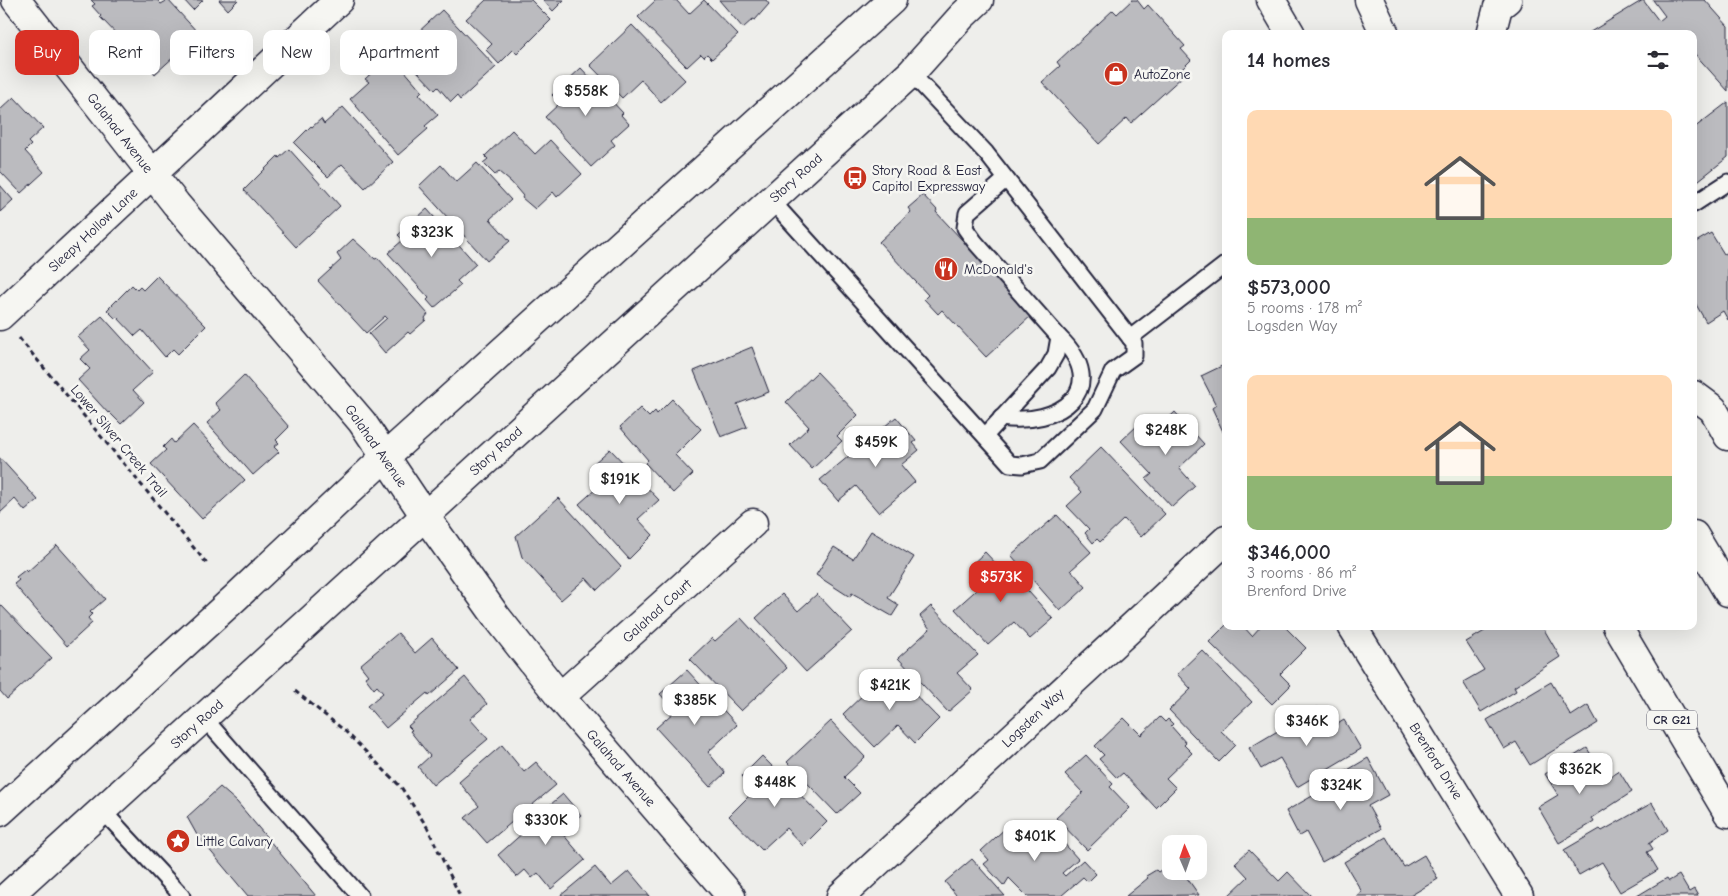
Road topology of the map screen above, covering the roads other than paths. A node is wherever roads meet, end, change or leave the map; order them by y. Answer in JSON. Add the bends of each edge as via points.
{"nodes":[{"id":1,"x":16,"y":0,"type":"edge"},
{"id":2,"x":339,"y":0,"type":"edge"},
{"id":3,"x":892,"y":0,"type":"edge"},
{"id":4,"x":979,"y":0,"type":"edge"},
{"id":5,"x":1271,"y":0,"type":"edge"},
{"id":6,"x":1370,"y":0,"type":"edge"},
{"id":7,"x":1507,"y":0,"type":"edge"},
{"id":8,"x":1289,"y":30,"type":"edge"},
{"id":9,"x":1384,"y":30,"type":"edge"},
{"id":10,"x":1493,"y":30,"type":"edge"},
{"id":11,"x":911,"y":73,"type":"junction"},
{"id":12,"x":154,"y":175,"type":"junction"},
{"id":13,"x":1006,"y":179,"type":"junction"},
{"id":14,"x":1728,"y":182,"type":"edge"},
{"id":15,"x":771,"y":200,"type":"junction"},
{"id":16,"x":1697,"y":202,"type":"edge"},
{"id":17,"x":1222,"y":267,"type":"edge"},
{"id":18,"x":9,"y":326,"type":"edge"},
{"id":19,"x":1059,"y":337,"type":"junction"},
{"id":20,"x":1130,"y":338,"type":"junction"},
{"id":21,"x":1711,"y":401,"type":"edge"},
{"id":22,"x":1001,"y":418,"type":"junction"},
{"id":23,"x":985,"y":436,"type":"junction"},
{"id":24,"x":1728,"y":436,"type":"edge"},
{"id":25,"x":384,"y":457,"type":"junction"},
{"id":26,"x":424,"y":516,"type":"junction"},
{"id":27,"x":753,"y":523,"type":"dead end"},
{"id":28,"x":1697,"y":540,"type":"edge"},
{"id":29,"x":1222,"y":544,"type":"edge"},
{"id":30,"x":1728,"y":592,"type":"edge"},
{"id":31,"x":1354,"y":630,"type":"edge"},
{"id":32,"x":1619,"y":630,"type":"edge"},
{"id":33,"x":560,"y":697,"type":"junction"},
{"id":34,"x":204,"y":718,"type":"junction"},
{"id":35,"x":102,"y":810,"type":"junction"},
{"id":36,"x":0,"y":812,"type":"edge"},
{"id":37,"x":1728,"y":813,"type":"edge"},
{"id":38,"x":8,"y":896,"type":"edge"},
{"id":39,"x":182,"y":896,"type":"edge"},
{"id":40,"x":360,"y":896,"type":"edge"},
{"id":41,"x":731,"y":896,"type":"edge"},
{"id":42,"x":841,"y":896,"type":"edge"},
{"id":43,"x":1519,"y":896,"type":"edge"}],
"edges":[{"from":1,"to":12,"type":"main road","name":"Galahad Avenue"},
{"from":2,"to":12,"type":"main road","name":"Sleepy Hollow Lane"},
{"from":3,"to":25,"type":"main road"},
{"from":4,"to":11,"type":"main road","name":"Story Road"},
{"from":5,"to":8,"type":"main road"},
{"from":6,"to":9,"type":"main road"},
{"from":7,"to":10,"type":"main road","via":[[1498,7]]},
{"from":11,"to":13,"type":"lane"},
{"from":11,"to":15,"type":"main road","name":"Story Road"},
{"from":12,"to":18,"type":"main road","name":"Sleepy Hollow Lane"},
{"from":12,"to":25,"type":"main road","name":"Galahad Avenue","via":[[362,422]]},
{"from":13,"to":19,"type":"lane","via":[[967,213],[965,228]]},
{"from":13,"to":20,"type":"lane"},
{"from":14,"to":16,"type":"lane"},
{"from":15,"to":23,"type":"lane"},
{"from":15,"to":26,"type":"main road","name":"Story Road"},
{"from":17,"to":20,"type":"lane"},
{"from":19,"to":22,"type":"lane","via":[[1056,354],[1048,368]]},
{"from":19,"to":22,"type":"lane","via":[[1070,347],[1080,367],[1079,392],[1068,406],[1045,417],[1022,421]]},
{"from":20,"to":23,"type":"lane","via":[[1134,342],[1134,356],[1113,371],[1095,409],[1040,460],[1022,465],[1010,464]]},
{"from":21,"to":24,"type":"main road"},
{"from":22,"to":23,"type":"lane"},
{"from":25,"to":26,"type":"main road","name":"Galahad Avenue"},
{"from":25,"to":36,"type":"main road"},
{"from":26,"to":33,"type":"main road","name":"Galahad Avenue","via":[[496,616]]},
{"from":26,"to":34,"type":"main road","name":"Story Road"},
{"from":27,"to":33,"type":"main road","name":"Galahad Court"},
{"from":28,"to":30,"type":"main road"},
{"from":29,"to":42,"type":"main road","name":"Logsden Way"},
{"from":31,"to":43,"type":"main road","name":"Brenford Drive"},
{"from":32,"to":37,"type":"main road","number":"CR G21"},
{"from":33,"to":41,"type":"main road","name":"Galahad Avenue"},
{"from":34,"to":35,"type":"main road","name":"Story Road"},
{"from":34,"to":40,"type":"lane"},
{"from":35,"to":38,"type":"main road","name":"Story Road"},
{"from":35,"to":39,"type":"lane"}]}
